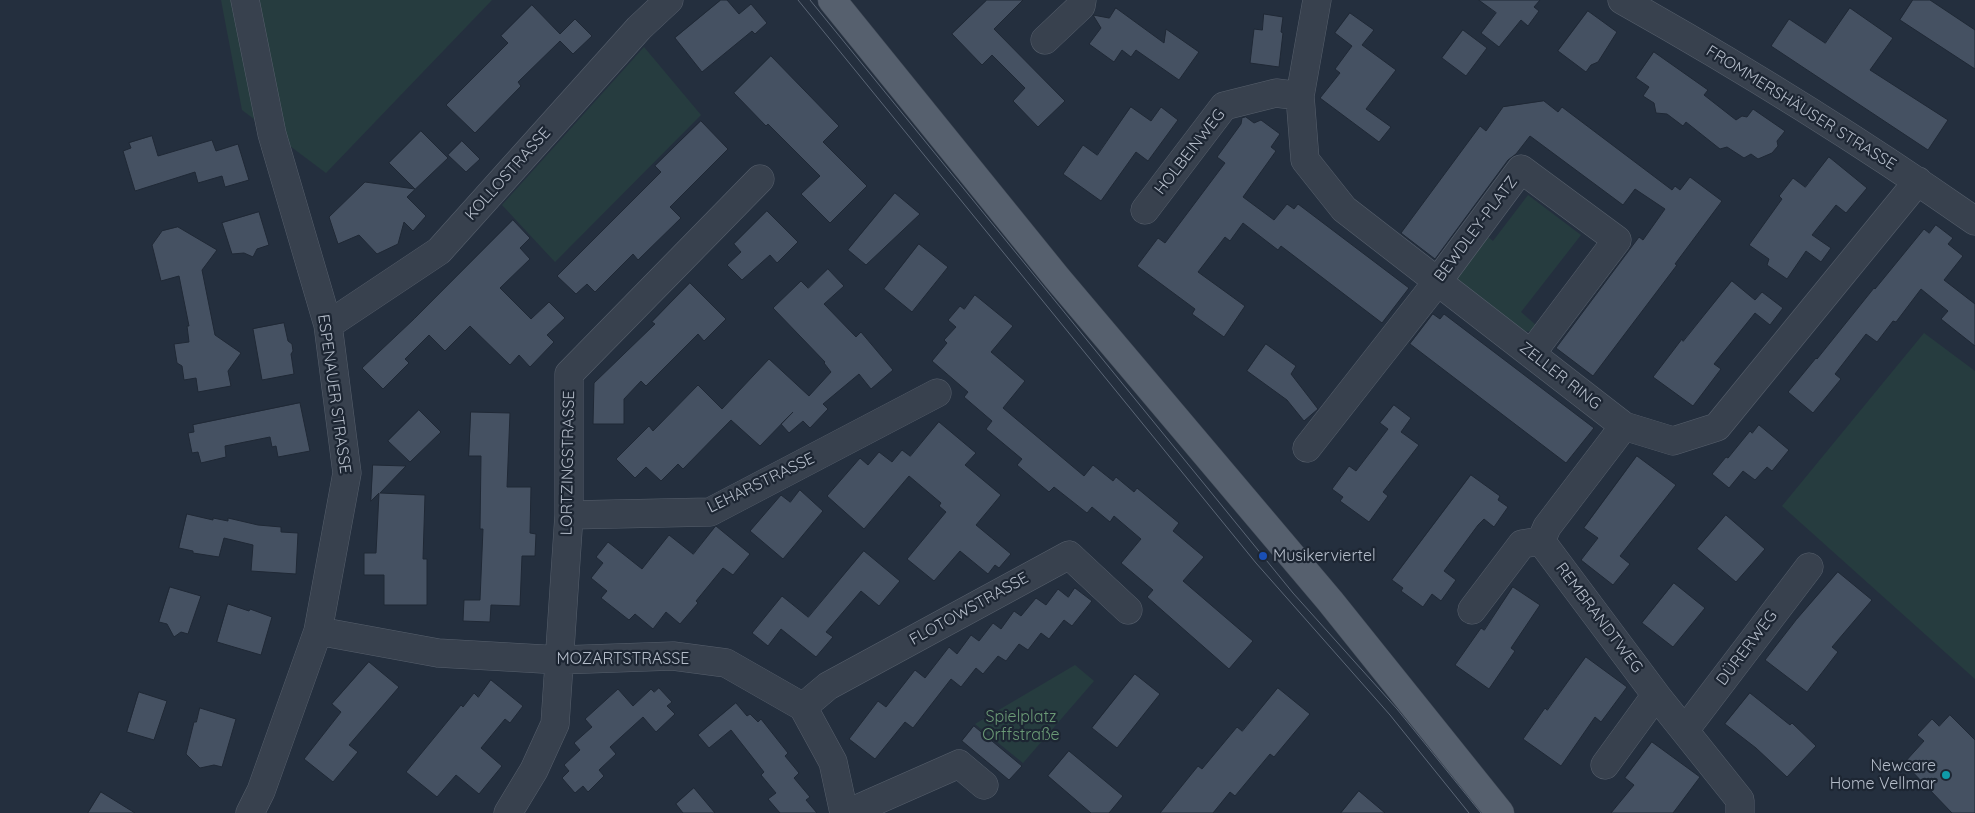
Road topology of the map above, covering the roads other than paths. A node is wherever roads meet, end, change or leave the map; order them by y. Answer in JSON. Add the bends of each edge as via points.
{"nodes":[{"id":1,"x":245,"y":0,"type":"edge"},
{"id":2,"x":669,"y":0,"type":"edge"},
{"id":3,"x":832,"y":0,"type":"edge"},
{"id":4,"x":1082,"y":0,"type":"edge"},
{"id":5,"x":1317,"y":0,"type":"edge"},
{"id":6,"x":1622,"y":0,"type":"edge"},
{"id":7,"x":1045,"y":40,"type":"dead end"},
{"id":8,"x":1300,"y":96,"type":"junction"},
{"id":9,"x":760,"y":180,"type":"dead end"},
{"id":10,"x":1918,"y":181,"type":"junction"},
{"id":11,"x":1145,"y":210,"type":"dead end"},
{"id":12,"x":1975,"y":221,"type":"edge"},
{"id":13,"x":1438,"y":281,"type":"junction"},
{"id":14,"x":328,"y":325,"type":"junction"},
{"id":15,"x":1531,"y":354,"type":"junction"},
{"id":16,"x":937,"y":393,"type":"dead end"},
{"id":17,"x":1624,"y":426,"type":"junction"},
{"id":18,"x":1307,"y":448,"type":"dead end"},
{"id":19,"x":569,"y":515,"type":"junction"},
{"id":20,"x":1541,"y":541,"type":"junction"},
{"id":21,"x":1808,"y":566,"type":"dead end"},
{"id":22,"x":1128,"y":610,"type":"dead end"},
{"id":23,"x":1472,"y":610,"type":"dead end"},
{"id":24,"x":318,"y":631,"type":"junction"},
{"id":25,"x":560,"y":660,"type":"junction"},
{"id":26,"x":1656,"y":695,"type":"junction"},
{"id":27,"x":803,"y":707,"type":"junction"},
{"id":28,"x":1685,"y":730,"type":"junction"},
{"id":29,"x":1605,"y":765,"type":"dead end"},
{"id":30,"x":984,"y":785,"type":"dead end"},
{"id":31,"x":250,"y":813,"type":"edge"},
{"id":32,"x":508,"y":813,"type":"edge"},
{"id":33,"x":844,"y":813,"type":"edge"},
{"id":34,"x":848,"y":813,"type":"edge"},
{"id":35,"x":1500,"y":813,"type":"edge"},
{"id":36,"x":1740,"y":813,"type":"edge"}],
"edges":[{"from":1,"to":14,"type":"street","name":"ESPENAUER STRASSE","via":[[272,134]]},
{"from":2,"to":14,"type":"street","name":"KOLLOSTRASSE","via":[[639,28],[439,251]]},
{"from":3,"to":35,"type":"main road","via":[[1057,278],[1330,601]]},
{"from":4,"to":7,"type":"street","via":[[1081,6]]},
{"from":5,"to":8,"type":"street","name":"ZELLER RING"},
{"from":6,"to":10,"type":"street","name":"FROMMERSHÄUSER STRASSE","via":[[1737,67]]},
{"from":8,"to":11,"type":"street","name":"HOLBEINWEG","via":[[1276,93],[1224,106]]},
{"from":8,"to":13,"type":"street","name":"ZELLER RING","via":[[1305,160],[1344,210]]},
{"from":9,"to":19,"type":"street","name":"LORTZINGSTRASSE","via":[[569,374]]},
{"from":10,"to":12,"type":"street","name":"FROMMERSHÄUSER STRASSE"},
{"from":10,"to":17,"type":"street","name":"ZELLER RING","via":[[1717,427],[1673,442]]},
{"from":13,"to":15,"type":"street","name":"ZELLER RING"},
{"from":13,"to":15,"type":"street","name":"BEWDLEY-PLATZ","via":[[1521,169],[1617,240]]},
{"from":13,"to":18,"type":"street","name":"BEWDLEY-PLATZ"},
{"from":14,"to":24,"type":"street","name":"ESPENAUER STRASSE","via":[[347,473]]},
{"from":15,"to":17,"type":"street","name":"ZELLER RING"},
{"from":16,"to":19,"type":"street","name":"LEHARSTRASSE","via":[[710,512]]},
{"from":17,"to":20,"type":"street","via":[[1547,527]]},
{"from":19,"to":25,"type":"street","name":"LORTZINGSTRASSE"},
{"from":20,"to":23,"type":"street","via":[[1522,544]]},
{"from":20,"to":26,"type":"street","name":"REMBRANDTWEG"},
{"from":21,"to":28,"type":"street","name":"DÜRERWEG"},
{"from":22,"to":27,"type":"street","name":"FLOTOWSTRASSE","via":[[1069,554],[828,686]]},
{"from":24,"to":25,"type":"street","name":"MOZARTSTRASSE","via":[[438,653]]},
{"from":24,"to":31,"type":"street","name":"ESPENAUER STRASSE","via":[[261,791]]},
{"from":25,"to":27,"type":"street","name":"MOZARTSTRASSE","via":[[673,656],[726,663]]},
{"from":25,"to":32,"type":"street","name":"LORTZINGSTRASSE","via":[[555,724],[534,770]]},
{"from":26,"to":28,"type":"street","name":"REMBRANDTWEG"},
{"from":26,"to":29,"type":"street"},
{"from":27,"to":33,"type":"street","via":[[833,762]]},
{"from":28,"to":36,"type":"street","name":"REMBRANDTWEG","via":[[1740,800]]},
{"from":30,"to":34,"type":"street","via":[[959,764]]}]}
